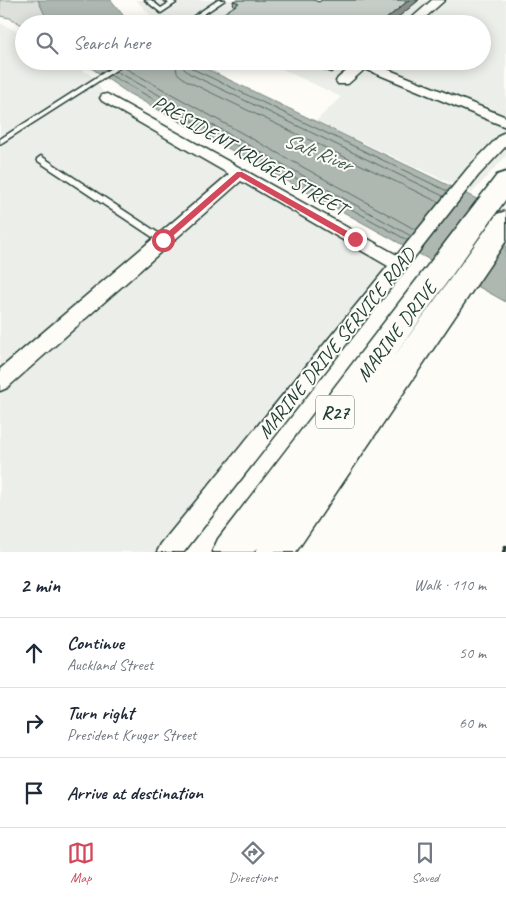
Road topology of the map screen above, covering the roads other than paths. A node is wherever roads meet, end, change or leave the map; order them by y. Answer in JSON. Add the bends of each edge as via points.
{"nodes":[{"id":1,"x":148,"y":0,"type":"edge"},
{"id":2,"x":166,"y":0,"type":"edge"},
{"id":3,"x":222,"y":0,"type":"edge"},
{"id":4,"x":439,"y":0,"type":"edge"},
{"id":5,"x":199,"y":15,"type":"edge"},
{"id":6,"x":422,"y":15,"type":"edge"},
{"id":7,"x":113,"y":70,"type":"edge"},
{"id":8,"x":357,"y":70,"type":"edge"},
{"id":9,"x":383,"y":70,"type":"edge"},
{"id":10,"x":343,"y":81,"type":"dead end"},
{"id":11,"x":107,"y":98,"type":"dead end"},
{"id":12,"x":506,"y":122,"type":"edge"},
{"id":13,"x":506,"y":137,"type":"edge"},
{"id":14,"x":0,"y":142,"type":"edge"},
{"id":15,"x":41,"y":159,"type":"dead end"},
{"id":16,"x":239,"y":174,"type":"junction"},
{"id":17,"x":505,"y":182,"type":"edge"},
{"id":18,"x":506,"y":221,"type":"edge"},
{"id":19,"x":163,"y":240,"type":"junction"},
{"id":20,"x":404,"y":258,"type":"junction"},
{"id":21,"x":451,"y":278,"type":"junction"},
{"id":22,"x":0,"y":382,"type":"edge"},
{"id":23,"x":169,"y":552,"type":"edge"},
{"id":24,"x":231,"y":552,"type":"edge"},
{"id":25,"x":274,"y":552,"type":"edge"}],
"edges":[{"from":1,"to":2,"type":"lane","via":[[161,10],[173,3]]},
{"from":3,"to":5,"type":"lane"},
{"from":4,"to":6,"type":"street"},
{"from":7,"to":14,"type":"lane"},
{"from":8,"to":10,"type":"street"},
{"from":9,"to":12,"type":"street"},
{"from":11,"to":16,"type":"street","name":"PRESIDENT KRUGER STREET"},
{"from":13,"to":20,"type":"street","name":"MARINE DRIVE SERVICE ROAD","via":[[473,172]]},
{"from":15,"to":19,"type":"lane"},
{"from":16,"to":19,"type":"street"},
{"from":16,"to":20,"type":"street","name":"PRESIDENT KRUGER STREET"},
{"from":17,"to":21,"type":"main road","name":"MARINE DRIVE","number":"R27"},
{"from":18,"to":21,"type":"main road","name":"MARINE DRIVE","number":"R27"},
{"from":19,"to":22,"type":"street"},
{"from":20,"to":23,"type":"street","name":"MARINE DRIVE SERVICE ROAD"},
{"from":21,"to":24,"type":"main road","name":"MARINE DRIVE","number":"R27"},
{"from":21,"to":25,"type":"main road","name":"MARINE DRIVE","number":"R27"}]}
